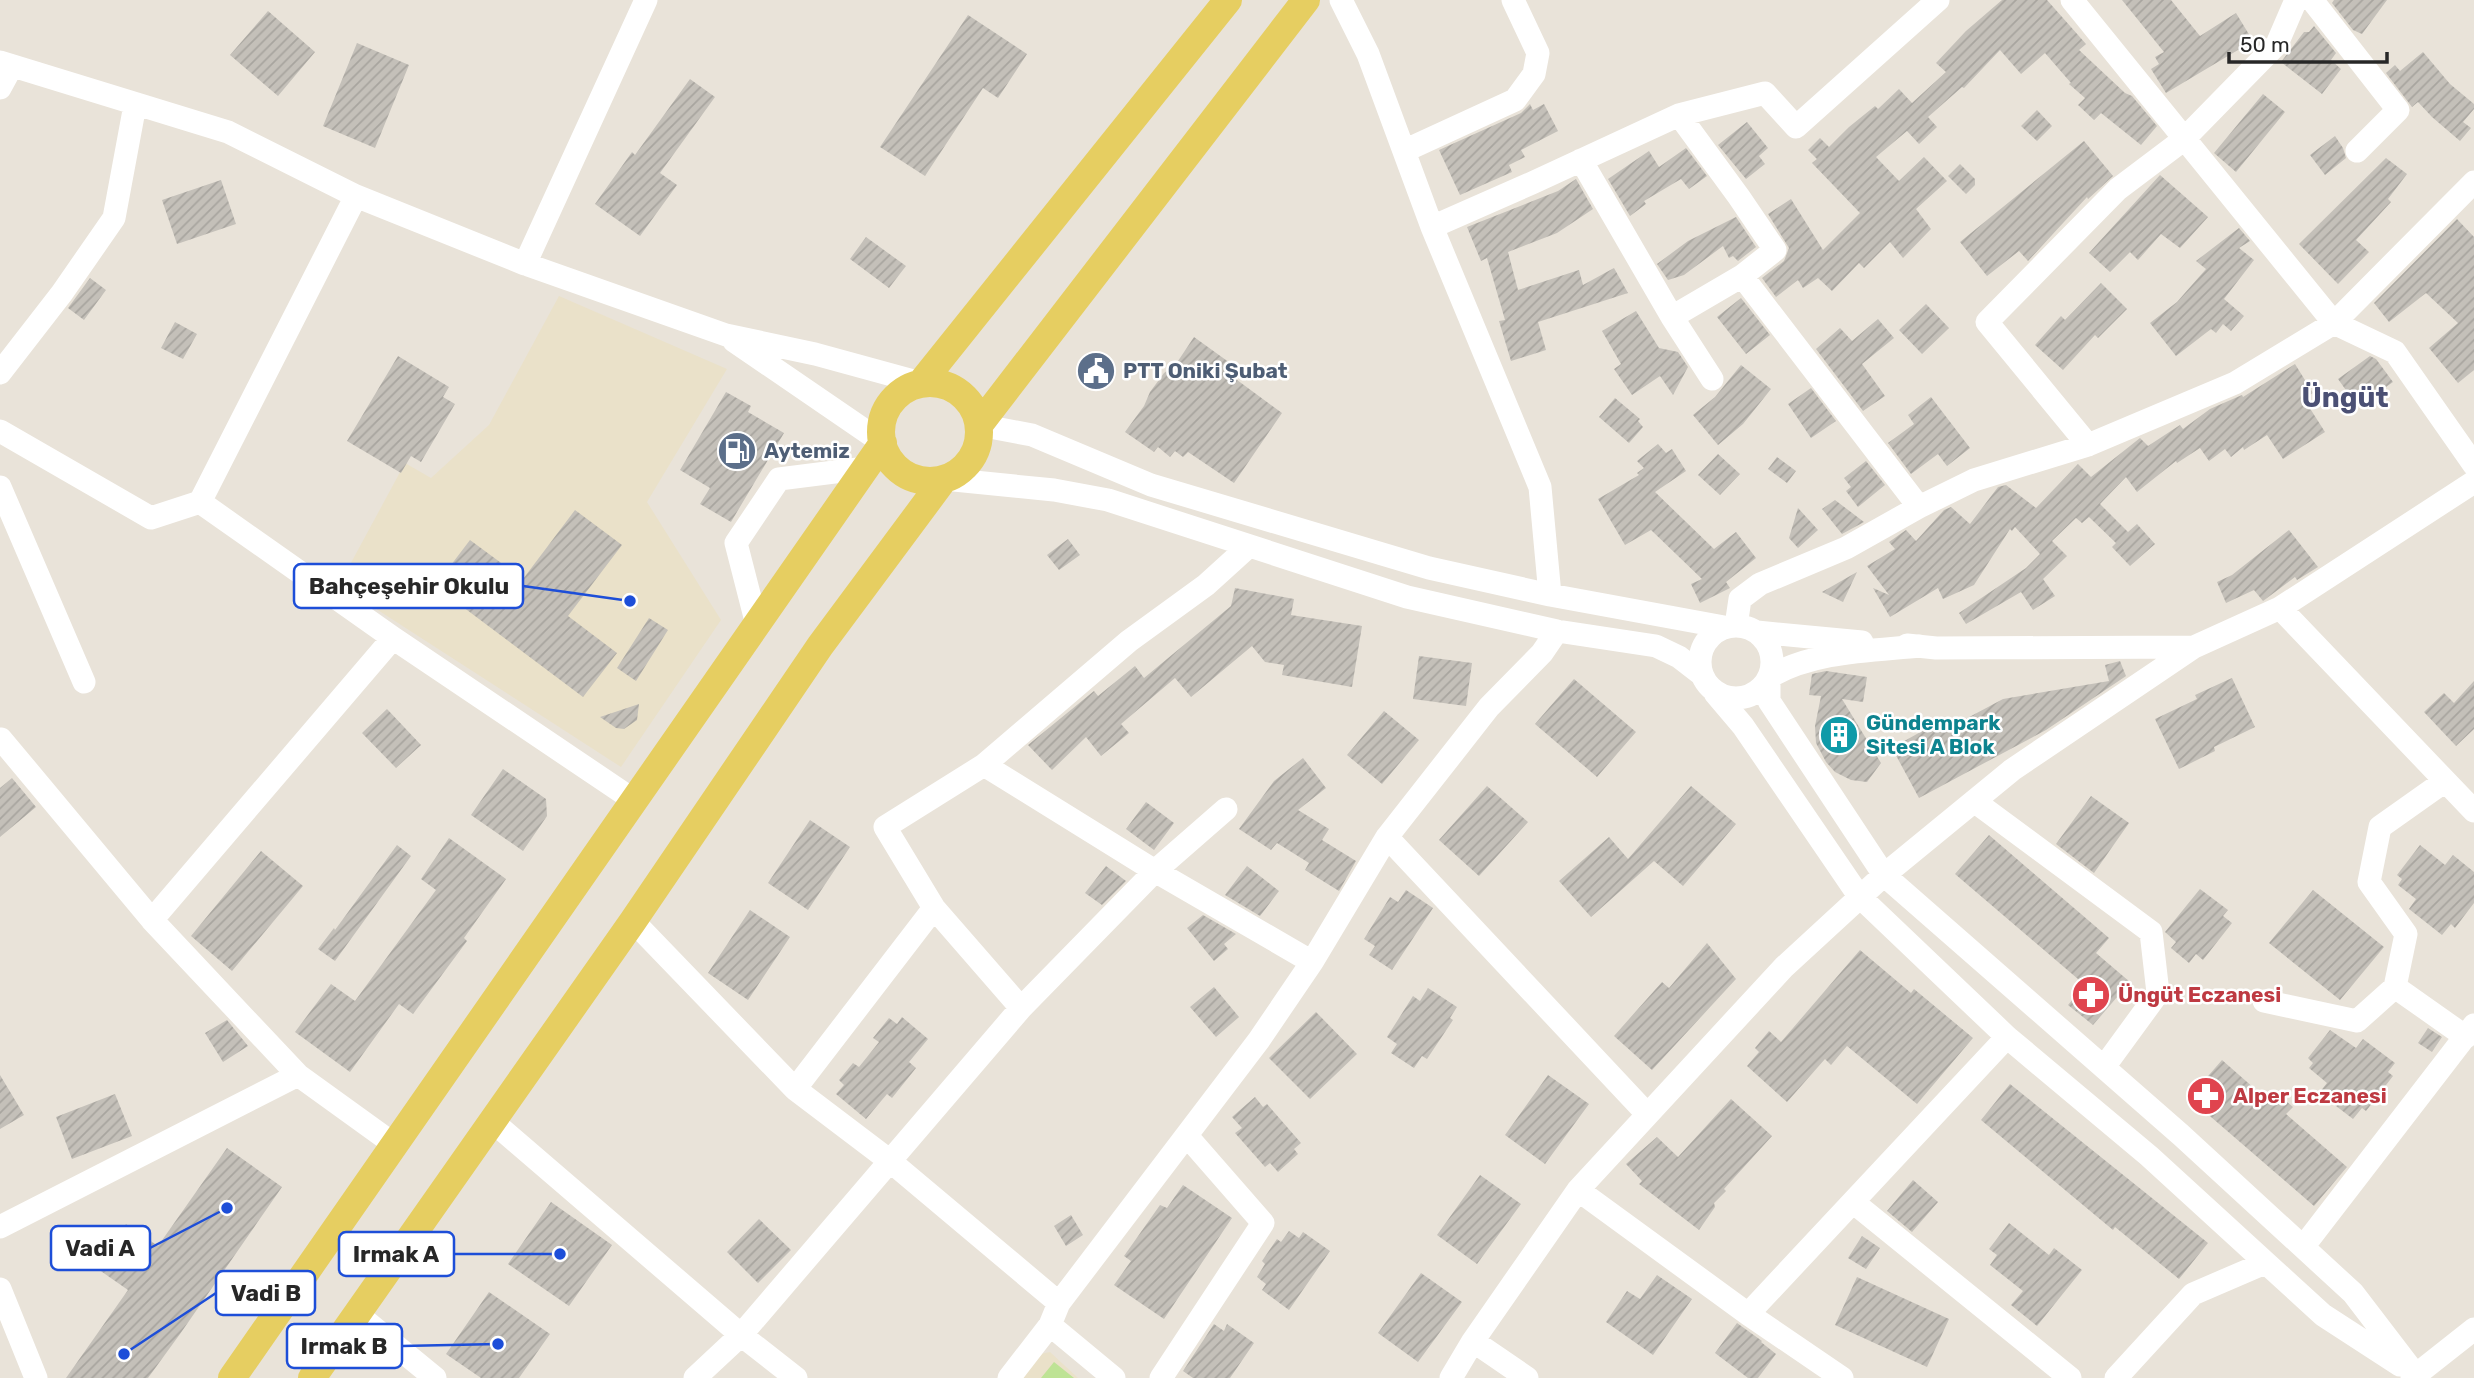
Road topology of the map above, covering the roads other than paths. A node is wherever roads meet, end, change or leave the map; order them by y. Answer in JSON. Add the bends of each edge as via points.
{"nodes":[{"id":1,"x":646,"y":0,"type":"edge"},
{"id":2,"x":1228,"y":0,"type":"edge"},
{"id":3,"x":1306,"y":0,"type":"edge"},
{"id":4,"x":1340,"y":0,"type":"edge"},
{"id":5,"x":1513,"y":0,"type":"edge"},
{"id":6,"x":1938,"y":0,"type":"edge"},
{"id":7,"x":2072,"y":0,"type":"edge"},
{"id":8,"x":2297,"y":0,"type":"edge"},
{"id":9,"x":2312,"y":0,"type":"edge"},
{"id":10,"x":6,"y":64,"type":"edge"},
{"id":11,"x":0,"y":88,"type":"edge"},
{"id":12,"x":135,"y":105,"type":"junction"},
{"id":13,"x":1679,"y":116,"type":"junction"},
{"id":14,"x":2183,"y":140,"type":"junction"},
{"id":15,"x":1404,"y":151,"type":"junction"},
{"id":16,"x":2357,"y":151,"type":"dead end"},
{"id":17,"x":1581,"y":160,"type":"junction"},
{"id":18,"x":2474,"y":182,"type":"edge"},
{"id":19,"x":356,"y":196,"type":"junction"},
{"id":20,"x":1432,"y":226,"type":"junction"},
{"id":21,"x":525,"y":264,"type":"junction"},
{"id":22,"x":1742,"y":276,"type":"junction"},
{"id":23,"x":1672,"y":317,"type":"junction"},
{"id":24,"x":2334,"y":323,"type":"junction"},
{"id":25,"x":726,"y":335,"type":"junction"},
{"id":26,"x":0,"y":373,"type":"edge"},
{"id":27,"x":1712,"y":379,"type":"dead end"},
{"id":28,"x":921,"y":383,"type":"junction"},
{"id":29,"x":979,"y":425,"type":"junction"},
{"id":30,"x":0,"y":431,"type":"edge"},
{"id":31,"x":883,"y":443,"type":"junction"},
{"id":32,"x":2088,"y":445,"type":"junction"},
{"id":33,"x":2474,"y":465,"type":"edge"},
{"id":34,"x":866,"y":468,"type":"junction"},
{"id":35,"x":944,"y":479,"type":"junction"},
{"id":36,"x":2474,"y":482,"type":"edge"},
{"id":37,"x":0,"y":487,"type":"edge"},
{"id":38,"x":200,"y":502,"type":"junction"},
{"id":39,"x":1919,"y":507,"type":"junction"},
{"id":40,"x":1249,"y":546,"type":"junction"},
{"id":41,"x":1550,"y":596,"type":"junction"},
{"id":42,"x":2280,"y":608,"type":"junction"},
{"id":43,"x":757,"y":625,"type":"junction"},
{"id":44,"x":1739,"y":629,"type":"junction"},
{"id":45,"x":1557,"y":631,"type":"junction"},
{"id":46,"x":393,"y":638,"type":"junction"},
{"id":47,"x":1920,"y":646,"type":"junction"},
{"id":48,"x":2194,"y":647,"type":"junction"},
{"id":49,"x":1701,"y":674,"type":"junction"},
{"id":50,"x":1769,"y":677,"type":"junction"},
{"id":51,"x":84,"y":682,"type":"dead end"},
{"id":52,"x":1715,"y":693,"type":"junction"},
{"id":53,"x":1,"y":739,"type":"edge"},
{"id":54,"x":984,"y":765,"type":"junction"},
{"id":55,"x":2445,"y":781,"type":"junction"},
{"id":56,"x":635,"y":801,"type":"junction"},
{"id":57,"x":1974,"y":801,"type":"junction"},
{"id":58,"x":1226,"y":809,"type":"dead end"},
{"id":59,"x":2474,"y":811,"type":"edge"},
{"id":60,"x":1387,"y":837,"type":"junction"},
{"id":61,"x":1155,"y":871,"type":"junction"},
{"id":62,"x":1884,"y":875,"type":"junction"},
{"id":63,"x":1859,"y":896,"type":"junction"},
{"id":64,"x":934,"y":908,"type":"junction"},
{"id":65,"x":152,"y":920,"type":"junction"},
{"id":66,"x":633,"y":921,"type":"junction"},
{"id":67,"x":1312,"y":962,"type":"junction"},
{"id":68,"x":2395,"y":987,"type":"junction"},
{"id":69,"x":2264,"y":1001,"type":"dead end"},
{"id":70,"x":1021,"y":1007,"type":"junction"},
{"id":71,"x":2472,"y":1029,"type":"edge"},
{"id":72,"x":2007,"y":1037,"type":"junction"},
{"id":73,"x":2104,"y":1067,"type":"junction"},
{"id":74,"x":298,"y":1075,"type":"junction"},
{"id":75,"x":795,"y":1089,"type":"junction"},
{"id":76,"x":1647,"y":1114,"type":"junction"},
{"id":77,"x":492,"y":1121,"type":"junction"},
{"id":78,"x":1187,"y":1136,"type":"junction"},
{"id":79,"x":395,"y":1145,"type":"junction"},
{"id":80,"x":890,"y":1161,"type":"junction"},
{"id":81,"x":1578,"y":1190,"type":"junction"},
{"id":82,"x":1853,"y":1202,"type":"junction"},
{"id":83,"x":0,"y":1227,"type":"edge"},
{"id":84,"x":2303,"y":1247,"type":"junction"},
{"id":85,"x":2265,"y":1263,"type":"junction"},
{"id":86,"x":0,"y":1289,"type":"edge"},
{"id":87,"x":1059,"y":1303,"type":"junction"},
{"id":88,"x":357,"y":1314,"type":"junction"},
{"id":89,"x":1748,"y":1314,"type":"junction"},
{"id":90,"x":7,"y":1325,"type":"edge"},
{"id":91,"x":1049,"y":1325,"type":"junction"},
{"id":92,"x":2474,"y":1329,"type":"edge"},
{"id":93,"x":741,"y":1335,"type":"junction"},
{"id":94,"x":1473,"y":1341,"type":"junction"},
{"id":95,"x":2415,"y":1377,"type":"edge"},
{"id":96,"x":36,"y":1378,"type":"edge"},
{"id":97,"x":232,"y":1378,"type":"edge"},
{"id":98,"x":312,"y":1378,"type":"edge"},
{"id":99,"x":435,"y":1378,"type":"edge"},
{"id":100,"x":695,"y":1378,"type":"edge"},
{"id":101,"x":796,"y":1378,"type":"edge"},
{"id":102,"x":1009,"y":1378,"type":"edge"},
{"id":103,"x":1114,"y":1378,"type":"edge"},
{"id":104,"x":1161,"y":1378,"type":"edge"},
{"id":105,"x":1451,"y":1378,"type":"edge"},
{"id":106,"x":1527,"y":1378,"type":"edge"},
{"id":107,"x":1842,"y":1378,"type":"edge"},
{"id":108,"x":2070,"y":1378,"type":"edge"},
{"id":109,"x":2116,"y":1378,"type":"edge"}],
"edges":[{"from":1,"to":21,"type":"street"},
{"from":2,"to":28,"type":"main road"},
{"from":3,"to":29,"type":"main road"},
{"from":4,"to":15,"type":"street","via":[[1368,54]]},
{"from":5,"to":15,"type":"street","via":[[1538,53],[1534,74],[1515,100]]},
{"from":6,"to":13,"type":"street","via":[[1796,127],[1765,93]]},
{"from":7,"to":14,"type":"street"},
{"from":8,"to":14,"type":"street","via":[[2277,44]]},
{"from":9,"to":16,"type":"street","via":[[2398,110]]},
{"from":10,"to":11,"type":"street"},
{"from":10,"to":12,"type":"street"},
{"from":12,"to":19,"type":"street","via":[[228,132]]},
{"from":12,"to":26,"type":"street","via":[[114,218]]},
{"from":13,"to":17,"type":"street"},
{"from":13,"to":22,"type":"street","via":[[1774,250]]},
{"from":14,"to":24,"type":"street"},
{"from":14,"to":32,"type":"street","via":[[2118,189],[1987,322]]},
{"from":15,"to":20,"type":"street"},
{"from":17,"to":20,"type":"street"},
{"from":17,"to":23,"type":"street"},
{"from":18,"to":24,"type":"street"},
{"from":19,"to":21,"type":"street"},
{"from":19,"to":38,"type":"street"},
{"from":20,"to":41,"type":"street","via":[[1540,488]]},
{"from":21,"to":25,"type":"street"},
{"from":22,"to":23,"type":"street"},
{"from":22,"to":39,"type":"street"},
{"from":23,"to":27,"type":"street"},
{"from":24,"to":32,"type":"street","via":[[2235,383]]},
{"from":24,"to":33,"type":"street","via":[[2395,352]]},
{"from":25,"to":28,"type":"street"},
{"from":25,"to":31,"type":"street"},
{"from":28,"to":29,"type":"main road","via":[[954,388],[975,411]]},
{"from":28,"to":31,"type":"main road","via":[[892,401],[884,416]]},
{"from":29,"to":35,"type":"main road","via":[[973,456]]},
{"from":29,"to":41,"type":"street","via":[[1032,435],[1164,489],[1429,568]]},
{"from":30,"to":38,"type":"street","via":[[151,518]]},
{"from":31,"to":34,"type":"main road"},
{"from":31,"to":35,"type":"main road","via":[[893,464],[905,474],[919,480]]},
{"from":32,"to":39,"type":"street","via":[[1974,480]]},
{"from":34,"to":43,"type":"main road"},
{"from":34,"to":43,"type":"street","via":[[779,479],[736,543]]},
{"from":35,"to":40,"type":"street","via":[[1108,500]]},
{"from":35,"to":66,"type":"main road","via":[[820,646]]},
{"from":36,"to":42,"type":"street"},
{"from":37,"to":51,"type":"street"},
{"from":38,"to":46,"type":"street"},
{"from":39,"to":44,"type":"street","via":[[1846,548],[1760,584],[1740,599]]},
{"from":40,"to":45,"type":"street","via":[[1407,597]]},
{"from":40,"to":54,"type":"street"},
{"from":41,"to":44,"type":"street"},
{"from":42,"to":48,"type":"street"},
{"from":42,"to":55,"type":"street"},
{"from":43,"to":56,"type":"main road"},
{"from":44,"to":47,"type":"street"},
{"from":44,"to":49,"type":"street","via":[[1706,641],[1699,662]]},
{"from":44,"to":50,"type":"street","via":[[1765,641],[1771,652]]},
{"from":45,"to":49,"type":"street","via":[[1656,646]]},
{"from":45,"to":60,"type":"street","via":[[1489,707]]},
{"from":46,"to":56,"type":"street"},
{"from":46,"to":65,"type":"street"},
{"from":47,"to":48,"type":"street"},
{"from":47,"to":50,"type":"street","via":[[1839,654],[1789,665]]},
{"from":48,"to":57,"type":"street","via":[[2012,770]]},
{"from":49,"to":52,"type":"street"},
{"from":50,"to":52,"type":"street","via":[[1762,688],[1739,699]]},
{"from":50,"to":62,"type":"street","via":[[1769,701]]},
{"from":52,"to":63,"type":"street"},
{"from":53,"to":65,"type":"street"},
{"from":54,"to":61,"type":"street"},
{"from":54,"to":64,"type":"street","via":[[885,827]]},
{"from":55,"to":59,"type":"street"},
{"from":55,"to":68,"type":"street","via":[[2380,827],[2369,881],[2406,934]]},
{"from":56,"to":79,"type":"main road"},
{"from":57,"to":62,"type":"street"},
{"from":57,"to":73,"type":"street","via":[[2151,932],[2158,993]]},
{"from":58,"to":61,"type":"street"},
{"from":60,"to":67,"type":"street"},
{"from":60,"to":76,"type":"street"},
{"from":61,"to":67,"type":"street"},
{"from":61,"to":70,"type":"street"},
{"from":62,"to":63,"type":"street"},
{"from":62,"to":73,"type":"street"},
{"from":63,"to":72,"type":"street"},
{"from":63,"to":76,"type":"street","via":[[1784,967]]},
{"from":64,"to":70,"type":"street"},
{"from":64,"to":75,"type":"street"},
{"from":65,"to":74,"type":"street"},
{"from":66,"to":75,"type":"street"},
{"from":66,"to":77,"type":"main road"},
{"from":67,"to":78,"type":"street"},
{"from":68,"to":69,"type":"street","via":[[2357,1021]]},
{"from":68,"to":71,"type":"street"},
{"from":70,"to":80,"type":"street"},
{"from":71,"to":84,"type":"street"},
{"from":72,"to":82,"type":"street"},
{"from":72,"to":85,"type":"street","via":[[2149,1156]]},
{"from":73,"to":84,"type":"street"},
{"from":74,"to":79,"type":"street"},
{"from":74,"to":83,"type":"street"},
{"from":75,"to":80,"type":"street"},
{"from":76,"to":81,"type":"street"},
{"from":77,"to":88,"type":"main road"},
{"from":77,"to":93,"type":"street"},
{"from":78,"to":87,"type":"street"},
{"from":78,"to":104,"type":"street","via":[[1263,1223]]},
{"from":79,"to":97,"type":"main road"},
{"from":80,"to":87,"type":"street"},
{"from":80,"to":93,"type":"street"},
{"from":81,"to":89,"type":"street"},
{"from":81,"to":94,"type":"street"},
{"from":82,"to":89,"type":"street"},
{"from":82,"to":108,"type":"street"},
{"from":84,"to":95,"type":"street","via":[[2353,1293]]},
{"from":85,"to":95,"type":"street","via":[[2323,1315]]},
{"from":85,"to":109,"type":"street","via":[[2193,1294]]},
{"from":86,"to":90,"type":"street"},
{"from":87,"to":91,"type":"street"},
{"from":88,"to":98,"type":"main road"},
{"from":88,"to":99,"type":"street"},
{"from":89,"to":107,"type":"street"},
{"from":90,"to":96,"type":"street"},
{"from":91,"to":102,"type":"street"},
{"from":91,"to":103,"type":"street"},
{"from":92,"to":95,"type":"street"},
{"from":93,"to":100,"type":"street"},
{"from":93,"to":101,"type":"street"},
{"from":94,"to":105,"type":"street"},
{"from":94,"to":106,"type":"street"}]}
